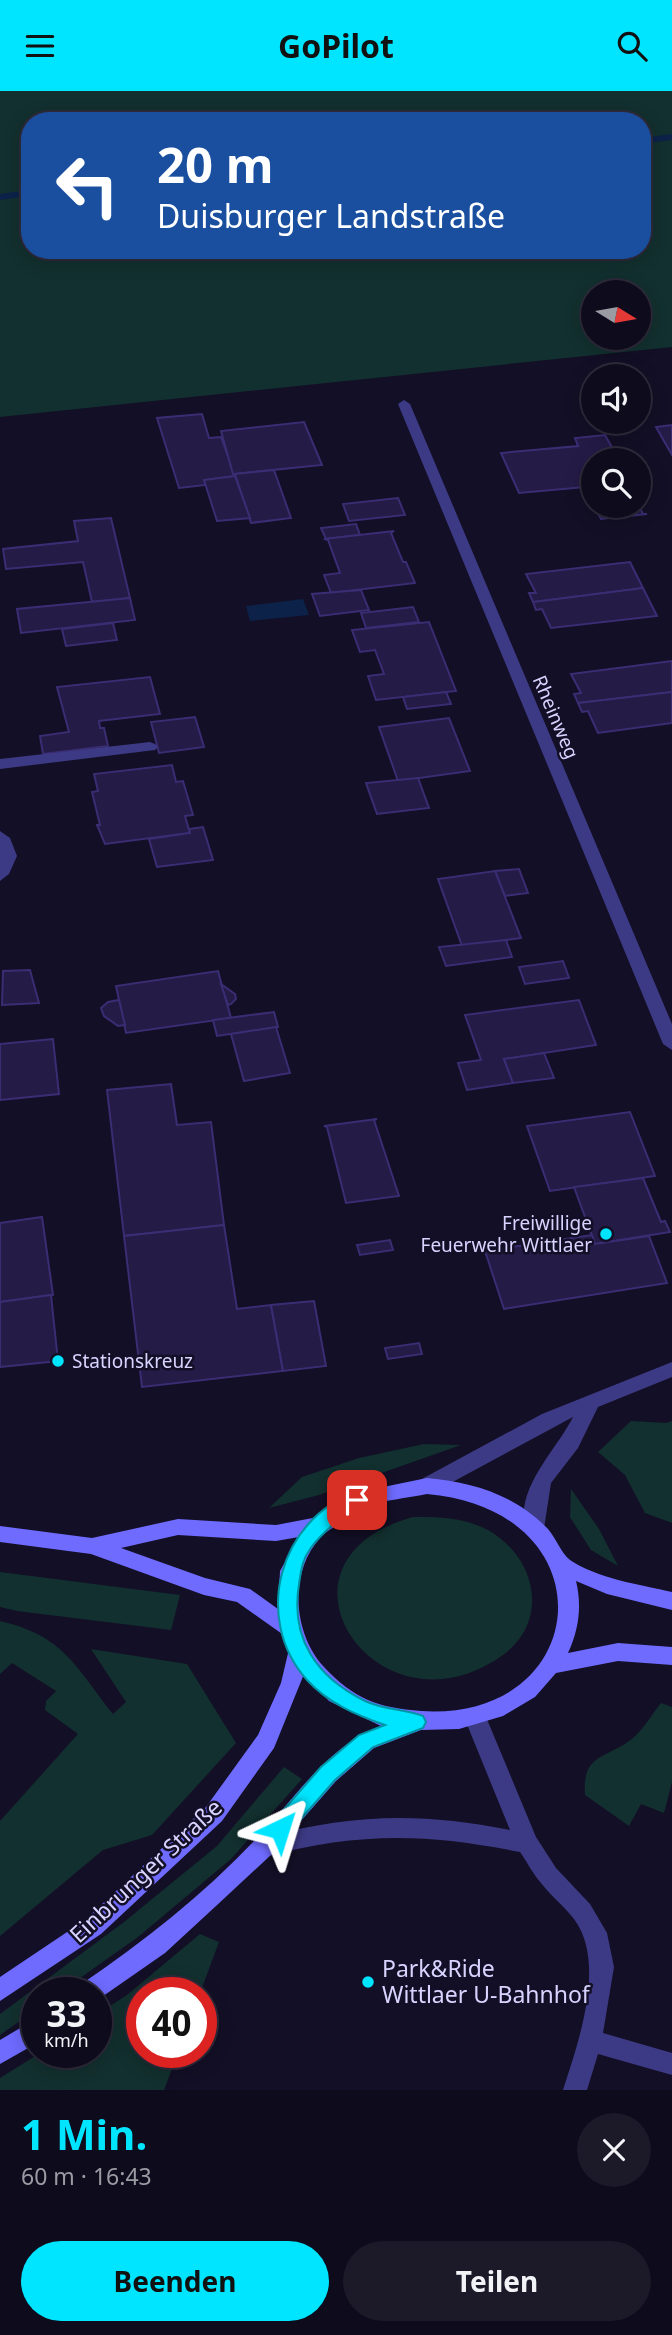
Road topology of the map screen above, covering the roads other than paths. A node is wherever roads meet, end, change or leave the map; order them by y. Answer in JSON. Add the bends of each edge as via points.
{"nodes":[{"id":1,"x":404,"y":404,"type":"dead end"},
{"id":2,"x":150,"y":747,"type":"dead end"},
{"id":3,"x":0,"y":764,"type":"edge"},
{"id":4,"x":0,"y":836,"type":"edge"},
{"id":5,"x":0,"y":876,"type":"edge"},
{"id":6,"x":672,"y":1044,"type":"edge"},
{"id":7,"x":672,"y":1369,"type":"edge"},
{"id":8,"x":589,"y":1405,"type":"junction"},
{"id":9,"x":427,"y":1486,"type":"junction"},
{"id":10,"x":320,"y":1525,"type":"junction"},
{"id":11,"x":536,"y":1529,"type":"junction"},
{"id":12,"x":0,"y":1534,"type":"edge"},
{"id":13,"x":92,"y":1546,"type":"junction"},
{"id":14,"x":561,"y":1565,"type":"junction"},
{"id":15,"x":672,"y":1601,"type":"edge"},
{"id":16,"x":289,"y":1629,"type":"junction"},
{"id":17,"x":298,"y":1653,"type":"junction"},
{"id":18,"x":672,"y":1656,"type":"edge"},
{"id":19,"x":552,"y":1665,"type":"junction"},
{"id":20,"x":475,"y":1717,"type":"junction"},
{"id":21,"x":416,"y":1722,"type":"junction"},
{"id":22,"x":527,"y":1843,"type":"junction"},
{"id":23,"x":264,"y":1847,"type":"junction"},
{"id":24,"x":111,"y":1977,"type":"edge"},
{"id":25,"x":0,"y":1990,"type":"edge"},
{"id":26,"x":21,"y":2039,"type":"edge"},
{"id":27,"x":590,"y":2041,"type":"junction"},
{"id":28,"x":0,"y":2053,"type":"edge"},
{"id":29,"x":672,"y":2064,"type":"edge"},
{"id":30,"x":575,"y":2090,"type":"edge"}],
"edges":[{"from":1,"to":6,"type":"street","name":"Rheinweg"},
{"from":2,"to":3,"type":"street"},
{"from":4,"to":5,"type":"street","via":[[10,853],[9,865]]},
{"from":7,"to":8,"type":"street"},
{"from":8,"to":9,"type":"street","via":[[549,1419]]},
{"from":8,"to":11,"type":"street","via":[[571,1442],[542,1480]]},
{"from":9,"to":10,"type":"main road","via":[[403,1487],[357,1500]]},
{"from":9,"to":11,"type":"main road","via":[[452,1488],[498,1502]]},
{"from":10,"to":13,"type":"main road","via":[[276,1532],[178,1527]]},
{"from":10,"to":16,"type":"main road","via":[[293,1562],[286,1607]]},
{"from":11,"to":14,"type":"main road"},
{"from":12,"to":13,"type":"main road"},
{"from":13,"to":16,"type":"main road","via":[[170,1575],[243,1595]]},
{"from":14,"to":15,"type":"main road","via":[[607,1585]]},
{"from":14,"to":19,"type":"main road","via":[[570,1610]]},
{"from":16,"to":17,"type":"main road"},
{"from":17,"to":21,"type":"main road","via":[[334,1692],[359,1707]]},
{"from":17,"to":25,"type":"main road","name":"Einbrunger Straße","via":[[292,1683],[266,1741],[215,1814],[93,1927]]},
{"from":18,"to":19,"type":"main road","via":[[618,1652]]},
{"from":19,"to":20,"type":"main road","via":[[526,1692]]},
{"from":20,"to":21,"type":"main road"},
{"from":20,"to":22,"type":"street"},
{"from":21,"to":23,"type":"main road","via":[[366,1741],[328,1774]]},
{"from":22,"to":23,"type":"street","via":[[468,1831],[399,1827],[334,1830]]},
{"from":22,"to":27,"type":"street","via":[[595,1933],[602,1967]]},
{"from":23,"to":24,"type":"main road","via":[[157,1945]]},
{"from":26,"to":28,"type":"main road"},
{"from":27,"to":29,"type":"street"},
{"from":27,"to":30,"type":"street"}]}
